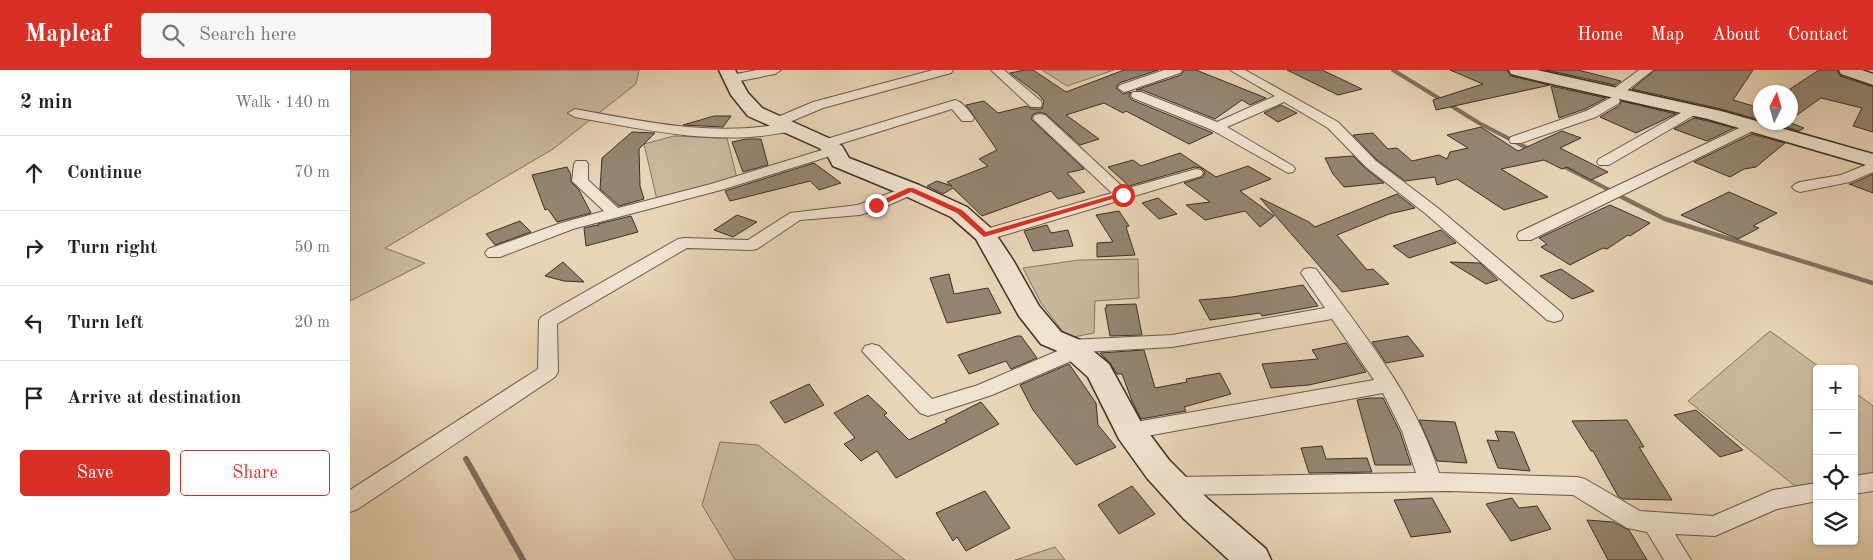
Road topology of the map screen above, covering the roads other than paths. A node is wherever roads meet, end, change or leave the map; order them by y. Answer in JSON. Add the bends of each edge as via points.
{"nodes":[{"id":1,"x":775,"y":70,"type":"edge"},
{"id":2,"x":947,"y":70,"type":"edge"},
{"id":3,"x":997,"y":70,"type":"edge"},
{"id":4,"x":1176,"y":70,"type":"edge"},
{"id":5,"x":1236,"y":70,"type":"edge"},
{"id":6,"x":1517,"y":70,"type":"edge"},
{"id":7,"x":1646,"y":70,"type":"edge"},
{"id":8,"x":1847,"y":70,"type":"edge"},
{"id":9,"x":729,"y":74,"type":"edge"},
{"id":10,"x":1873,"y":80,"type":"edge"},
{"id":11,"x":1124,"y":88,"type":"dead end"},
{"id":12,"x":1137,"y":95,"type":"dead end"},
{"id":13,"x":1615,"y":96,"type":"junction"},
{"id":14,"x":1284,"y":98,"type":"junction"},
{"id":15,"x":1036,"y":104,"type":"dead end"},
{"id":16,"x":1693,"y":110,"type":"junction"},
{"id":17,"x":575,"y":113,"type":"dead end"},
{"id":18,"x":967,"y":118,"type":"dead end"},
{"id":19,"x":1040,"y":118,"type":"dead end"},
{"id":20,"x":784,"y":125,"type":"junction"},
{"id":21,"x":1753,"y":125,"type":"edge"},
{"id":22,"x":1753,"y":125,"type":"edge"},
{"id":23,"x":1217,"y":127,"type":"junction"},
{"id":24,"x":1771,"y":130,"type":"edge"},
{"id":25,"x":1516,"y":140,"type":"dead end"},
{"id":26,"x":830,"y":147,"type":"junction"},
{"id":27,"x":1873,"y":161,"type":"edge"},
{"id":28,"x":1604,"y":162,"type":"dead end"},
{"id":29,"x":581,"y":164,"type":"dead end"},
{"id":30,"x":1873,"y":166,"type":"edge"},
{"id":31,"x":1288,"y":169,"type":"dead end"},
{"id":32,"x":1196,"y":173,"type":"dead end"},
{"id":33,"x":1800,"y":187,"type":"dead end"},
{"id":34,"x":911,"y":190,"type":"junction"},
{"id":35,"x":1123,"y":195,"type":"junction"},
{"id":36,"x":615,"y":213,"type":"junction"},
{"id":37,"x":984,"y":234,"type":"junction"},
{"id":38,"x":1525,"y":236,"type":"dead end"},
{"id":39,"x":494,"y":254,"type":"dead end"},
{"id":40,"x":1310,"y":273,"type":"dead end"},
{"id":41,"x":1338,"y":312,"type":"junction"},
{"id":42,"x":1554,"y":316,"type":"dead end"},
{"id":43,"x":1073,"y":349,"type":"junction"},
{"id":44,"x":872,"y":351,"type":"dead end"},
{"id":45,"x":1387,"y":382,"type":"junction"},
{"id":46,"x":1130,"y":431,"type":"junction"},
{"id":47,"x":1430,"y":482,"type":"junction"},
{"id":48,"x":1873,"y":482,"type":"edge"},
{"id":49,"x":1858,"y":484,"type":"edge"},
{"id":50,"x":1175,"y":486,"type":"junction"},
{"id":51,"x":1813,"y":493,"type":"edge"},
{"id":52,"x":350,"y":502,"type":"edge"},
{"id":53,"x":1654,"y":522,"type":"junction"},
{"id":54,"x":1253,"y":560,"type":"edge"},
{"id":55,"x":1678,"y":560,"type":"edge"}],
"edges":[{"from":1,"to":9,"type":"street"},
{"from":2,"to":20,"type":"street","via":[[818,105]]},
{"from":3,"to":15,"type":"street"},
{"from":4,"to":11,"type":"street"},
{"from":5,"to":14,"type":"street"},
{"from":6,"to":13,"type":"street"},
{"from":7,"to":13,"type":"street"},
{"from":8,"to":10,"type":"street"},
{"from":9,"to":20,"type":"street","via":[[740,95],[756,112]]},
{"from":12,"to":23,"type":"street"},
{"from":13,"to":16,"type":"street"},
{"from":13,"to":25,"type":"street","via":[[1590,114]]},
{"from":14,"to":23,"type":"street"},
{"from":14,"to":42,"type":"street","via":[[1333,125],[1371,164],[1432,211]]},
{"from":16,"to":21,"type":"street"},
{"from":16,"to":28,"type":"street"},
{"from":17,"to":20,"type":"street","via":[[682,132],[768,132]]},
{"from":18,"to":26,"type":"street","via":[[955,104]]},
{"from":19,"to":35,"type":"street"},
{"from":20,"to":26,"type":"street"},
{"from":22,"to":38,"type":"street"},
{"from":23,"to":31,"type":"street"},
{"from":24,"to":27,"type":"street"},
{"from":26,"to":34,"type":"street","via":[[840,162]]},
{"from":26,"to":36,"type":"street","via":[[716,187]]},
{"from":29,"to":36,"type":"street","via":[[580,181]]},
{"from":30,"to":33,"type":"street","via":[[1845,179]]},
{"from":32,"to":35,"type":"street"},
{"from":34,"to":37,"type":"street","via":[[959,212]]},
{"from":34,"to":52,"type":"street","via":[[860,210],[796,216],[751,246],[684,242],[548,321],[548,372]]},
{"from":35,"to":37,"type":"street"},
{"from":36,"to":39,"type":"street","via":[[567,226]]},
{"from":37,"to":43,"type":"street","via":[[1028,310],[1051,338]]},
{"from":40,"to":41,"type":"street"},
{"from":41,"to":43,"type":"street","via":[[1172,341]]},
{"from":41,"to":45,"type":"street"},
{"from":43,"to":44,"type":"street","via":[[985,390],[928,408]]},
{"from":43,"to":46,"type":"street","via":[[1099,371]]},
{"from":45,"to":46,"type":"street","via":[[1374,388]]},
{"from":45,"to":47,"type":"street","via":[[1418,439]]},
{"from":46,"to":50,"type":"street"},
{"from":47,"to":50,"type":"street"},
{"from":47,"to":53,"type":"street","via":[[1577,486],[1636,521]]},
{"from":48,"to":49,"type":"street"},
{"from":50,"to":54,"type":"street"},
{"from":51,"to":53,"type":"street","via":[[1773,500],[1715,526]]},
{"from":53,"to":55,"type":"street"}]}
